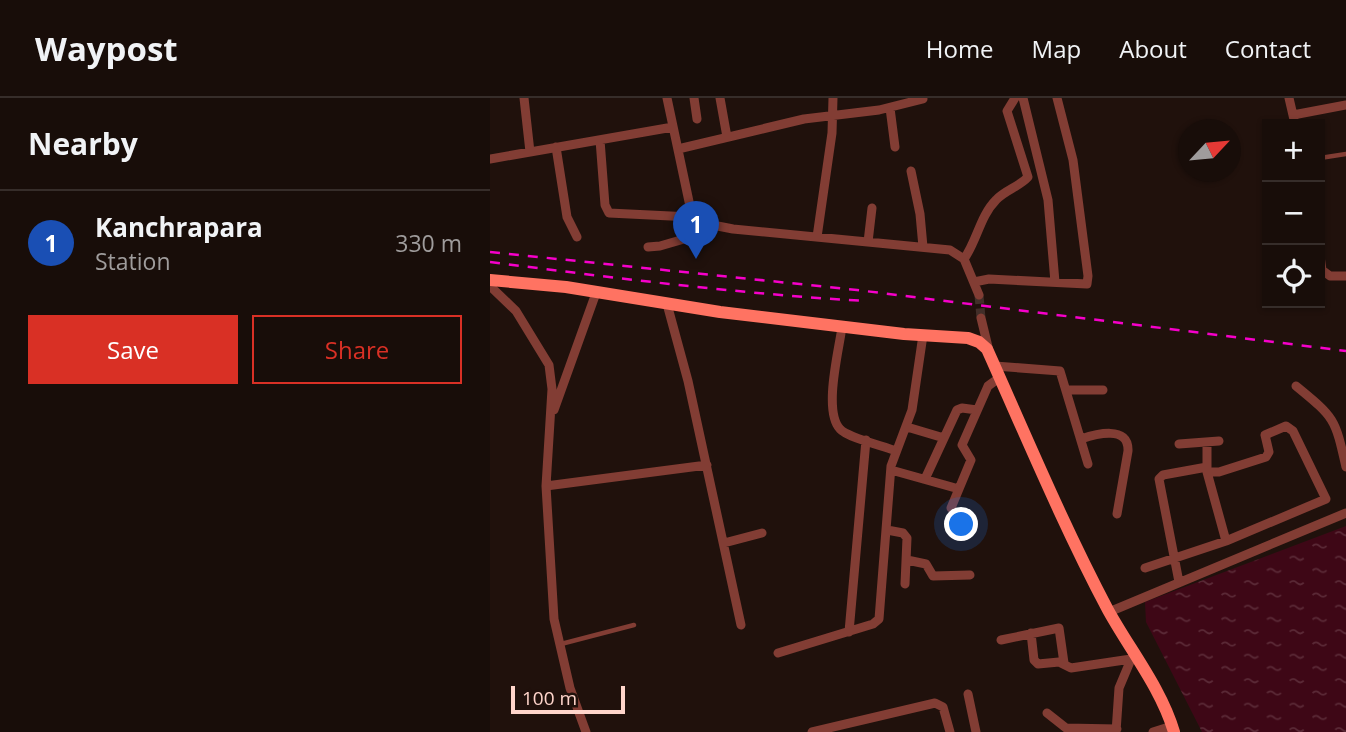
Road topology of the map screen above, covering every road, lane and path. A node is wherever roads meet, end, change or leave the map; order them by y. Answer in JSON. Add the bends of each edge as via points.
{"nodes":[{"id":1,"x":524,"y":98,"type":"edge"},
{"id":2,"x":667,"y":98,"type":"edge"},
{"id":3,"x":694,"y":98,"type":"edge"},
{"id":4,"x":720,"y":98,"type":"edge"},
{"id":5,"x":833,"y":98,"type":"edge"},
{"id":6,"x":924,"y":98,"type":"edge"},
{"id":7,"x":1015,"y":98,"type":"edge"},
{"id":8,"x":1023,"y":98,"type":"edge"},
{"id":9,"x":1057,"y":98,"type":"edge"},
{"id":10,"x":1289,"y":98,"type":"edge"},
{"id":11,"x":1346,"y":106,"type":"edge"},
{"id":12,"x":890,"y":108,"type":"junction"},
{"id":13,"x":833,"y":115,"type":"junction"},
{"id":14,"x":697,"y":118,"type":"dead end"},
{"id":15,"x":1294,"y":119,"type":"edge"},
{"id":16,"x":1298,"y":119,"type":"edge"},
{"id":17,"x":673,"y":127,"type":"junction"},
{"id":18,"x":727,"y":137,"type":"junction"},
{"id":19,"x":600,"y":140,"type":"junction"},
{"id":20,"x":556,"y":147,"type":"junction"},
{"id":21,"x":895,"y":147,"type":"dead end"},
{"id":22,"x":678,"y":149,"type":"junction"},
{"id":23,"x":530,"y":152,"type":"junction"},
{"id":24,"x":1346,"y":154,"type":"edge"},
{"id":25,"x":1325,"y":157,"type":"edge"},
{"id":26,"x":490,"y":159,"type":"edge"},
{"id":27,"x":911,"y":172,"type":"dead end"},
{"id":28,"x":872,"y":208,"type":"dead end"},
{"id":29,"x":692,"y":219,"type":"junction"},
{"id":30,"x":578,"y":237,"type":"dead end"},
{"id":31,"x":817,"y":237,"type":"junction"},
{"id":32,"x":868,"y":242,"type":"junction"},
{"id":33,"x":648,"y":247,"type":"dead end"},
{"id":34,"x":923,"y":247,"type":"junction"},
{"id":35,"x":964,"y":259,"type":"junction"},
{"id":36,"x":1325,"y":272,"type":"edge"},
{"id":37,"x":1346,"y":276,"type":"edge"},
{"id":38,"x":490,"y":280,"type":"edge"},
{"id":39,"x":974,"y":282,"type":"junction"},
{"id":40,"x":1055,"y":282,"type":"junction"},
{"id":41,"x":490,"y":286,"type":"edge"},
{"id":42,"x":596,"y":293,"type":"junction"},
{"id":43,"x":979,"y":295,"type":"tunnel mouth"},
{"id":44,"x":667,"y":304,"type":"junction"},
{"id":45,"x":981,"y":318,"type":"tunnel mouth"},
{"id":46,"x":842,"y":327,"type":"junction"},
{"id":47,"x":923,"y":335,"type":"junction"},
{"id":48,"x":995,"y":367,"type":"junction"},
{"id":49,"x":1296,"y":386,"type":"dead end"},
{"id":50,"x":1067,"y":390,"type":"junction"},
{"id":51,"x":1103,"y":390,"type":"dead end"},
{"id":52,"x":977,"y":410,"type":"junction"},
{"id":53,"x":550,"y":420,"type":"junction"},
{"id":54,"x":907,"y":427,"type":"junction"},
{"id":55,"x":944,"y":438,"type":"junction"},
{"id":56,"x":1081,"y":439,"type":"junction"},
{"id":57,"x":866,"y":440,"type":"junction"},
{"id":58,"x":1219,"y":440,"type":"dead end"},
{"id":59,"x":1206,"y":442,"type":"junction"},
{"id":60,"x":1180,"y":444,"type":"dead end"},
{"id":61,"x":1345,"y":450,"type":"edge"},
{"id":62,"x":896,"y":451,"type":"junction"},
{"id":63,"x":1088,"y":464,"type":"dead end"},
{"id":64,"x":707,"y":465,"type":"junction"},
{"id":65,"x":1346,"y":467,"type":"edge"},
{"id":66,"x":891,"y":470,"type":"junction"},
{"id":67,"x":1207,"y":470,"type":"junction"},
{"id":68,"x":925,"y":479,"type":"junction"},
{"id":69,"x":546,"y":486,"type":"junction"},
{"id":70,"x":959,"y":489,"type":"junction"},
{"id":71,"x":951,"y":508,"type":"dead end"},
{"id":72,"x":1346,"y":513,"type":"edge"},
{"id":73,"x":1117,"y":514,"type":"dead end"},
{"id":74,"x":887,"y":530,"type":"junction"},
{"id":75,"x":762,"y":533,"type":"dead end"},
{"id":76,"x":1226,"y":541,"type":"junction"},
{"id":77,"x":724,"y":543,"type":"junction"},
{"id":78,"x":907,"y":559,"type":"junction"},
{"id":79,"x":1174,"y":560,"type":"junction"},
{"id":80,"x":1145,"y":568,"type":"dead end"},
{"id":81,"x":970,"y":575,"type":"dead end"},
{"id":82,"x":1179,"y":582,"type":"junction"},
{"id":83,"x":905,"y":584,"type":"dead end"},
{"id":84,"x":1109,"y":612,"type":"junction"},
{"id":85,"x":634,"y":625,"type":"dead end"},
{"id":86,"x":741,"y":625,"type":"dead end"},
{"id":87,"x":849,"y":632,"type":"junction"},
{"id":88,"x":1031,"y":633,"type":"junction"},
{"id":89,"x":1001,"y":640,"type":"dead end"},
{"id":90,"x":560,"y":645,"type":"junction"},
{"id":91,"x":778,"y":653,"type":"dead end"},
{"id":92,"x":1133,"y":656,"type":"junction"},
{"id":93,"x":1064,"y":663,"type":"junction"},
{"id":94,"x":968,"y":694,"type":"dead end"},
{"id":95,"x":1047,"y":713,"type":"dead end"},
{"id":96,"x":1173,"y":729,"type":"edge"},
{"id":97,"x":1117,"y":731,"type":"edge"},
{"id":98,"x":586,"y":732,"type":"edge"},
{"id":99,"x":812,"y":732,"type":"edge"},
{"id":100,"x":950,"y":732,"type":"edge"},
{"id":101,"x":976,"y":732,"type":"edge"},
{"id":102,"x":1153,"y":732,"type":"edge"}],
"edges":[{"from":1,"to":23,"type":"street"},
{"from":2,"to":17,"type":"street"},
{"from":3,"to":14,"type":"street"},
{"from":4,"to":18,"type":"street"},
{"from":5,"to":13,"type":"street"},
{"from":6,"to":12,"type":"street"},
{"from":7,"to":35,"type":"street","via":[[1007,111],[1028,177],[994,201]]},
{"from":8,"to":40,"type":"street","via":[[1048,200]]},
{"from":9,"to":40,"type":"street","via":[[1073,160],[1088,276],[1087,284]]},
{"from":10,"to":15,"type":"street"},
{"from":11,"to":16,"type":"street"},
{"from":12,"to":13,"type":"street"},
{"from":12,"to":21,"type":"street"},
{"from":13,"to":18,"type":"street"},
{"from":13,"to":31,"type":"street"},
{"from":17,"to":19,"type":"street"},
{"from":17,"to":22,"type":"street"},
{"from":18,"to":22,"type":"street"},
{"from":19,"to":20,"type":"street"},
{"from":19,"to":29,"type":"street","via":[[609,214]]},
{"from":20,"to":23,"type":"street"},
{"from":20,"to":30,"type":"street","via":[[566,210]]},
{"from":22,"to":29,"type":"street"},
{"from":23,"to":26,"type":"street"},
{"from":24,"to":25,"type":"lane"},
{"from":27,"to":34,"type":"street"},
{"from":28,"to":32,"type":"street"},
{"from":29,"to":31,"type":"street","via":[[733,229]]},
{"from":29,"to":33,"type":"street","via":[[691,237]]},
{"from":31,"to":32,"type":"street"},
{"from":32,"to":34,"type":"street"},
{"from":34,"to":35,"type":"street","via":[[950,250]]},
{"from":35,"to":39,"type":"street"},
{"from":36,"to":37,"type":"street"},
{"from":38,"to":42,"type":"street"},
{"from":39,"to":40,"type":"street"},
{"from":39,"to":43,"type":"street"},
{"from":41,"to":53,"type":"street","via":[[516,311],[549,365]]},
{"from":42,"to":44,"type":"street"},
{"from":42,"to":53,"type":"street"},
{"from":44,"to":46,"type":"street"},
{"from":44,"to":64,"type":"street"},
{"from":45,"to":48,"type":"street"},
{"from":46,"to":47,"type":"street"},
{"from":46,"to":57,"type":"street","via":[[832,406],[839,429]]},
{"from":47,"to":48,"type":"street","via":[[979,342]]},
{"from":47,"to":54,"type":"street"},
{"from":48,"to":50,"type":"street","via":[[1059,370]]},
{"from":48,"to":52,"type":"street"},
{"from":48,"to":84,"type":"street"},
{"from":49,"to":61,"type":"street","via":[[1331,417]]},
{"from":50,"to":51,"type":"street"},
{"from":50,"to":56,"type":"street"},
{"from":52,"to":55,"type":"street","via":[[957,410]]},
{"from":52,"to":70,"type":"street","via":[[962,444],[971,460]]},
{"from":53,"to":69,"type":"street"},
{"from":54,"to":55,"type":"street"},
{"from":54,"to":62,"type":"street"},
{"from":55,"to":68,"type":"street"},
{"from":56,"to":63,"type":"street"},
{"from":56,"to":73,"type":"street","via":[[1105,433],[1127,442]]},
{"from":57,"to":62,"type":"street"},
{"from":57,"to":87,"type":"street"},
{"from":58,"to":59,"type":"street"},
{"from":59,"to":60,"type":"street"},
{"from":59,"to":67,"type":"street"},
{"from":61,"to":65,"type":"street"},
{"from":62,"to":66,"type":"street"},
{"from":64,"to":69,"type":"street"},
{"from":64,"to":77,"type":"street"},
{"from":66,"to":68,"type":"street"},
{"from":66,"to":74,"type":"street"},
{"from":67,"to":76,"type":"street"},
{"from":67,"to":76,"type":"street","via":[[1219,472],[1266,457],[1265,435],[1289,427],[1326,496],[1324,501]]},
{"from":67,"to":79,"type":"street","via":[[1159,479]]},
{"from":68,"to":70,"type":"street"},
{"from":69,"to":90,"type":"street","via":[[554,619]]},
{"from":70,"to":71,"type":"street"},
{"from":72,"to":82,"type":"street"},
{"from":74,"to":78,"type":"street","via":[[906,535]]},
{"from":74,"to":87,"type":"street","via":[[879,619]]},
{"from":75,"to":77,"type":"street"},
{"from":76,"to":79,"type":"street"},
{"from":77,"to":86,"type":"street"},
{"from":78,"to":81,"type":"street","via":[[926,564],[933,576]]},
{"from":78,"to":83,"type":"street"},
{"from":79,"to":80,"type":"street"},
{"from":79,"to":82,"type":"street"},
{"from":82,"to":84,"type":"street"},
{"from":84,"to":92,"type":"street"},
{"from":85,"to":90,"type":"lane"},
{"from":87,"to":91,"type":"street"},
{"from":88,"to":89,"type":"street"},
{"from":88,"to":93,"type":"street","via":[[1038,664]]},
{"from":88,"to":93,"type":"street","via":[[1059,628]]},
{"from":90,"to":98,"type":"street"},
{"from":92,"to":93,"type":"street","via":[[1071,667]]},
{"from":92,"to":96,"type":"street"},
{"from":92,"to":97,"type":"street","via":[[1119,688]]},
{"from":94,"to":101,"type":"street"},
{"from":95,"to":97,"type":"street","via":[[1066,728]]},
{"from":96,"to":102,"type":"street"},
{"from":99,"to":100,"type":"street","via":[[935,703],[945,711]]}]}
